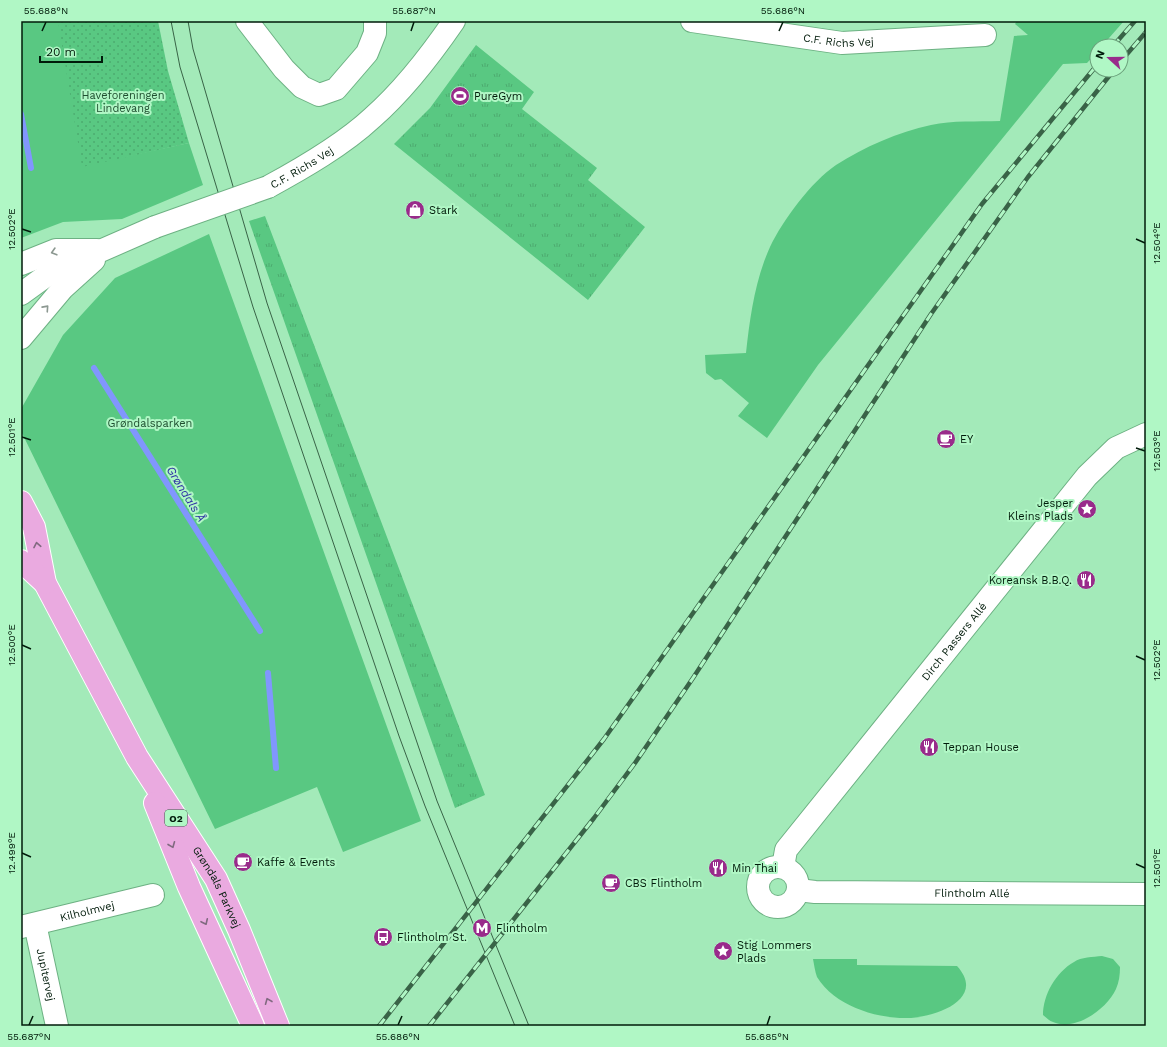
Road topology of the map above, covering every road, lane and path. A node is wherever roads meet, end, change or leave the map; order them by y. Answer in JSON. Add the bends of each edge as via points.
{"nodes":[{"id":1,"x":247,"y":21,"type":"edge"},
{"id":2,"x":375,"y":21,"type":"edge"},
{"id":3,"x":454,"y":21,"type":"edge"},
{"id":4,"x":692,"y":21,"type":"edge"},
{"id":5,"x":985,"y":36,"type":"dead end"},
{"id":6,"x":106,"y":250,"type":"junction"},
{"id":7,"x":21,"y":264,"type":"edge"},
{"id":8,"x":21,"y":294,"type":"edge"},
{"id":9,"x":21,"y":338,"type":"edge"},
{"id":10,"x":1146,"y":434,"type":"edge"},
{"id":11,"x":21,"y":502,"type":"edge"},
{"id":12,"x":21,"y":561,"type":"edge"},
{"id":13,"x":45,"y":583,"type":"junction"},
{"id":14,"x":137,"y":757,"type":"junction"},
{"id":15,"x":783,"y":867,"type":"junction"},
{"id":16,"x":798,"y":890,"type":"junction"},
{"id":17,"x":1146,"y":894,"type":"edge"},
{"id":18,"x":153,"y":895,"type":"dead end"},
{"id":19,"x":28,"y":926,"type":"edge"},
{"id":20,"x":258,"y":975,"type":"junction"},
{"id":21,"x":235,"y":984,"type":"junction"},
{"id":22,"x":57,"y":1026,"type":"edge"},
{"id":23,"x":253,"y":1026,"type":"edge"},
{"id":24,"x":278,"y":1026,"type":"edge"}],
"edges":[{"from":1,"to":2,"type":"street","via":[[284,69],[302,87],[319,95],[336,89],[367,53],[375,33]]},
{"from":3,"to":6,"type":"street","name":"C.F. Richs Vej","bridge":true,"via":[[430,56],[371,119],[306,167],[268,187],[129,237]]},
{"from":4,"to":5,"type":"street","name":"C.F. Richs Vej","via":[[842,43]]},
{"from":6,"to":7,"type":"street","name":"C.F. Richs Vej","one_way":true,"via":[[56,250]]},
{"from":6,"to":8,"type":"street","name":"C.F. Richs Vej","via":[[50,273]]},
{"from":9,"to":6,"type":"street","name":"C.F. Richs Vej","one_way":true,"via":[[63,288]]},
{"from":10,"to":15,"type":"street","name":"Dirch Passers Allé","via":[[1116,448],[1087,476],[786,850]]},
{"from":13,"to":11,"type":"main road","name":"Grøndals Parkvej","number":"O2","one_way":true,"via":[[34,527]]},
{"from":12,"to":13,"type":"main road","name":"Grøndals Parkvej","number":"O2"},
{"from":13,"to":14,"type":"main road","name":"Grøndals Parkvej","number":"O2"},
{"from":14,"to":20,"type":"main road","name":"Grøndals Parkvej","number":"O2","via":[[216,879]]},
{"from":14,"to":21,"type":"main road","name":"Grøndals Parkvej","number":"O2","one_way":true,"via":[[189,887]]},
{"from":15,"to":16,"type":"street","via":[[795,876]]},
{"from":15,"to":16,"type":"street","via":[[776,867],[763,874],[758,887],[761,898],[773,906],[781,907],[790,904],[796,898]]},
{"from":16,"to":17,"type":"street","name":"Flintholm Allé"},
{"from":18,"to":19,"type":"street","name":"Kilholmvej"},
{"from":19,"to":22,"type":"street","name":"Jupitervej"},
{"from":20,"to":21,"type":"main road"},
{"from":24,"to":20,"type":"main road","name":"Grøndals Parkvej","number":"O2","one_way":true},
{"from":21,"to":23,"type":"main road","name":"Grøndals Parkvej","number":"O2"}]}
